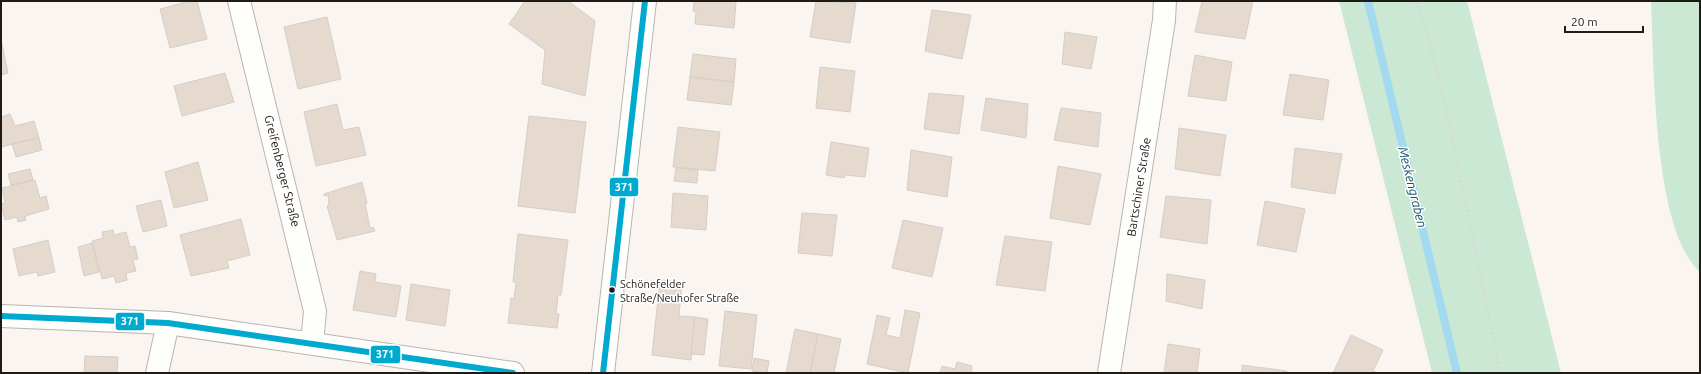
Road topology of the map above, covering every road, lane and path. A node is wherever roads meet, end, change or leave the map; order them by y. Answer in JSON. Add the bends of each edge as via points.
{"nodes":[{"id":1,"x":239,"y":1,"type":"edge"},
{"id":2,"x":645,"y":1,"type":"edge"},
{"id":3,"x":1165,"y":1,"type":"edge"},
{"id":4,"x":1416,"y":1,"type":"edge"},
{"id":5,"x":1,"y":316,"type":"edge"},
{"id":6,"x":168,"y":323,"type":"junction"},
{"id":7,"x":312,"y":343,"type":"junction"},
{"id":8,"x":157,"y":373,"type":"edge"},
{"id":9,"x":513,"y":373,"type":"edge"},
{"id":10,"x":603,"y":373,"type":"edge"},
{"id":11,"x":1109,"y":373,"type":"edge"},
{"id":12,"x":1500,"y":373,"type":"edge"}],
"edges":[{"from":1,"to":7,"type":"street","name":"Greifenberger Straße","via":[[315,311]]},
{"from":2,"to":10,"type":"street"},
{"from":3,"to":11,"type":"street","name":"Bartschiner Straße","via":[[1141,179]]},
{"from":4,"to":12,"type":"path","via":[[1445,103]]},
{"from":5,"to":6,"type":"street"},
{"from":6,"to":7,"type":"street"},
{"from":6,"to":8,"type":"street"},
{"from":7,"to":9,"type":"street"}]}
